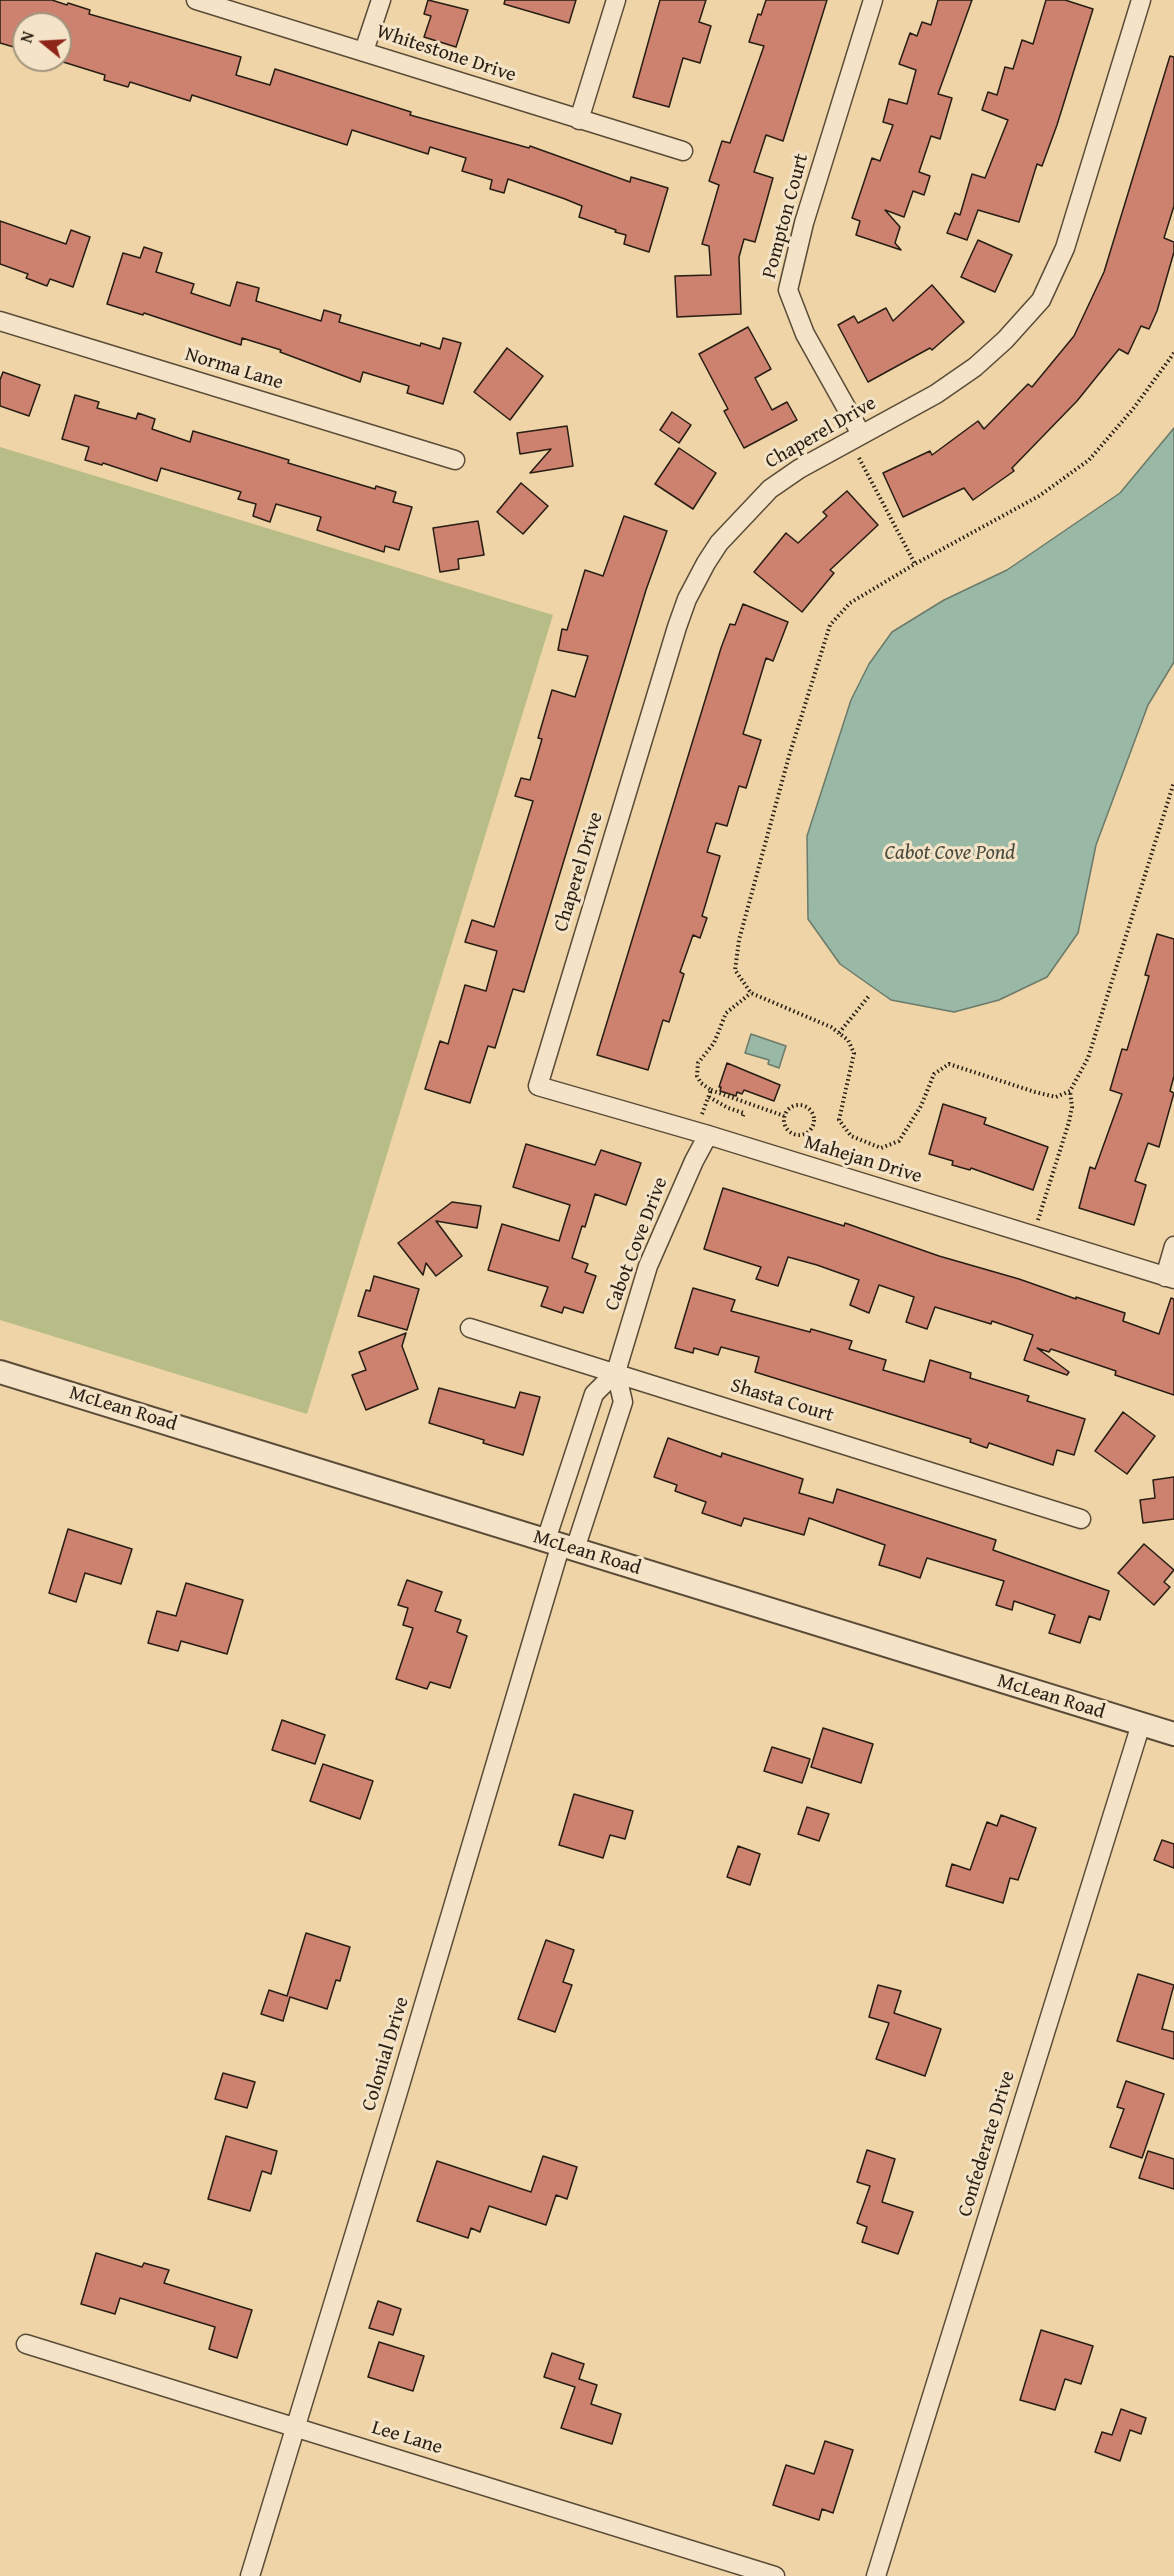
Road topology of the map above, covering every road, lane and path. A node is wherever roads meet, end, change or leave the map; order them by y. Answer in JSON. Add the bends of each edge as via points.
{"nodes":[{"id":1,"x":196,"y":0,"type":"edge"},
{"id":2,"x":381,"y":0,"type":"edge"},
{"id":3,"x":616,"y":0,"type":"edge"},
{"id":4,"x":873,"y":0,"type":"edge"},
{"id":5,"x":1141,"y":0,"type":"edge"},
{"id":6,"x":364,"y":51,"type":"junction"},
{"id":7,"x":579,"y":120,"type":"junction"},
{"id":8,"x":683,"y":152,"type":"dead end"},
{"id":9,"x":0,"y":321,"type":"edge"},
{"id":10,"x":1174,"y":353,"type":"edge"},
{"id":11,"x":861,"y":434,"type":"junction"},
{"id":12,"x":859,"y":458,"type":"dead end"},
{"id":13,"x":455,"y":460,"type":"dead end"},
{"id":14,"x":915,"y":564,"type":"junction"},
{"id":15,"x":1174,"y":782,"type":"edge"},
{"id":16,"x":752,"y":993,"type":"junction"},
{"id":17,"x":869,"y":996,"type":"dead end"},
{"id":18,"x":839,"y":1033,"type":"junction"},
{"id":19,"x":538,"y":1086,"type":"joint"},
{"id":20,"x":711,"y":1090,"type":"junction"},
{"id":21,"x":1070,"y":1091,"type":"junction"},
{"id":22,"x":708,"y":1096,"type":"junction"},
{"id":23,"x":702,"y":1114,"type":"dead end"},
{"id":24,"x":784,"y":1116,"type":"junction"},
{"id":25,"x":742,"y":1118,"type":"dead end"},
{"id":26,"x":708,"y":1135,"type":"junction"},
{"id":27,"x":1038,"y":1221,"type":"dead end"},
{"id":28,"x":1174,"y":1246,"type":"edge"},
{"id":29,"x":1169,"y":1278,"type":"edge"},
{"id":30,"x":470,"y":1328,"type":"dead end"},
{"id":31,"x":0,"y":1372,"type":"edge"},
{"id":32,"x":616,"y":1372,"type":"junction"},
{"id":33,"x":1081,"y":1519,"type":"dead end"},
{"id":34,"x":561,"y":1544,"type":"junction"},
{"id":35,"x":1142,"y":1724,"type":"junction"},
{"id":36,"x":1174,"y":1734,"type":"edge"},
{"id":37,"x":26,"y":2344,"type":"dead end"},
{"id":38,"x":294,"y":2427,"type":"junction"},
{"id":39,"x":250,"y":2576,"type":"edge"},
{"id":40,"x":774,"y":2576,"type":"edge"},
{"id":41,"x":876,"y":2576,"type":"edge"}],
"edges":[{"from":1,"to":6,"type":"street","name":"Whitestone Drive"},
{"from":2,"to":6,"type":"street"},
{"from":3,"to":7,"type":"street"},
{"from":4,"to":11,"type":"street","name":"Pompton Court","via":[[804,223],[788,290],[805,334]]},
{"from":5,"to":11,"type":"street","name":"Chaperel Drive","via":[[1065,248],[1041,300],[975,367],[936,394]]},
{"from":6,"to":7,"type":"street","name":"Whitestone Drive"},
{"from":7,"to":8,"type":"street","name":"Whitestone Drive"},
{"from":9,"to":13,"type":"street","name":"Norma Lane"},
{"from":10,"to":14,"type":"path","via":[[1134,409],[1089,460],[1040,496]]},
{"from":11,"to":19,"type":"street","name":"Chaperel Drive","via":[[770,489],[719,543],[687,599]]},
{"from":12,"to":14,"type":"path"},
{"from":14,"to":16,"type":"path","via":[[850,603],[830,625],[789,756],[740,940],[735,970]]},
{"from":15,"to":21,"type":"path","via":[[1088,1058]]},
{"from":16,"to":18,"type":"path"},
{"from":16,"to":20,"type":"path","via":[[726,1013],[714,1043],[698,1063],[697,1076]]},
{"from":17,"to":18,"type":"path"},
{"from":18,"to":21,"type":"path","via":[[854,1053],[838,1120],[851,1136],[881,1148],[899,1142],[921,1106],[934,1074],[948,1064],[1035,1092],[1056,1096]]},
{"from":19,"to":26,"type":"street","name":"Mahejan Drive"},
{"from":20,"to":22,"type":"path"},
{"from":20,"to":24,"type":"path"},
{"from":21,"to":27,"type":"path","via":[[1069,1122]]},
{"from":22,"to":23,"type":"path"},
{"from":22,"to":25,"type":"path","via":[[744,1113]]},
{"from":24,"to":24,"type":"path","via":[[791,1133],[806,1134],[813,1127],[812,1113],[804,1106],[789,1108]]},
{"from":26,"to":29,"type":"street","name":"Mahejan Drive"},
{"from":26,"to":32,"type":"street","name":"Cabot Cove Drive","via":[[648,1266]]},
{"from":28,"to":29,"type":"street"},
{"from":30,"to":32,"type":"street","name":"Shasta Court"},
{"from":31,"to":34,"type":"street","name":"McLean Road"},
{"from":32,"to":33,"type":"street","name":"Shasta Court"},
{"from":32,"to":34,"type":"street","name":"Cabot Cove Drive","via":[[594,1394]]},
{"from":32,"to":34,"type":"street","name":"Cabot Cove Drive","via":[[623,1402]]},
{"from":34,"to":35,"type":"street","name":"McLean Road"},
{"from":34,"to":38,"type":"street","name":"Colonial Drive"},
{"from":35,"to":36,"type":"street","name":"McLean Road"},
{"from":35,"to":41,"type":"street","name":"Confederate Drive"},
{"from":37,"to":38,"type":"street","name":"Lee Lane"},
{"from":38,"to":39,"type":"street","name":"Colonial Drive"},
{"from":38,"to":40,"type":"street","name":"Lee Lane"}]}
